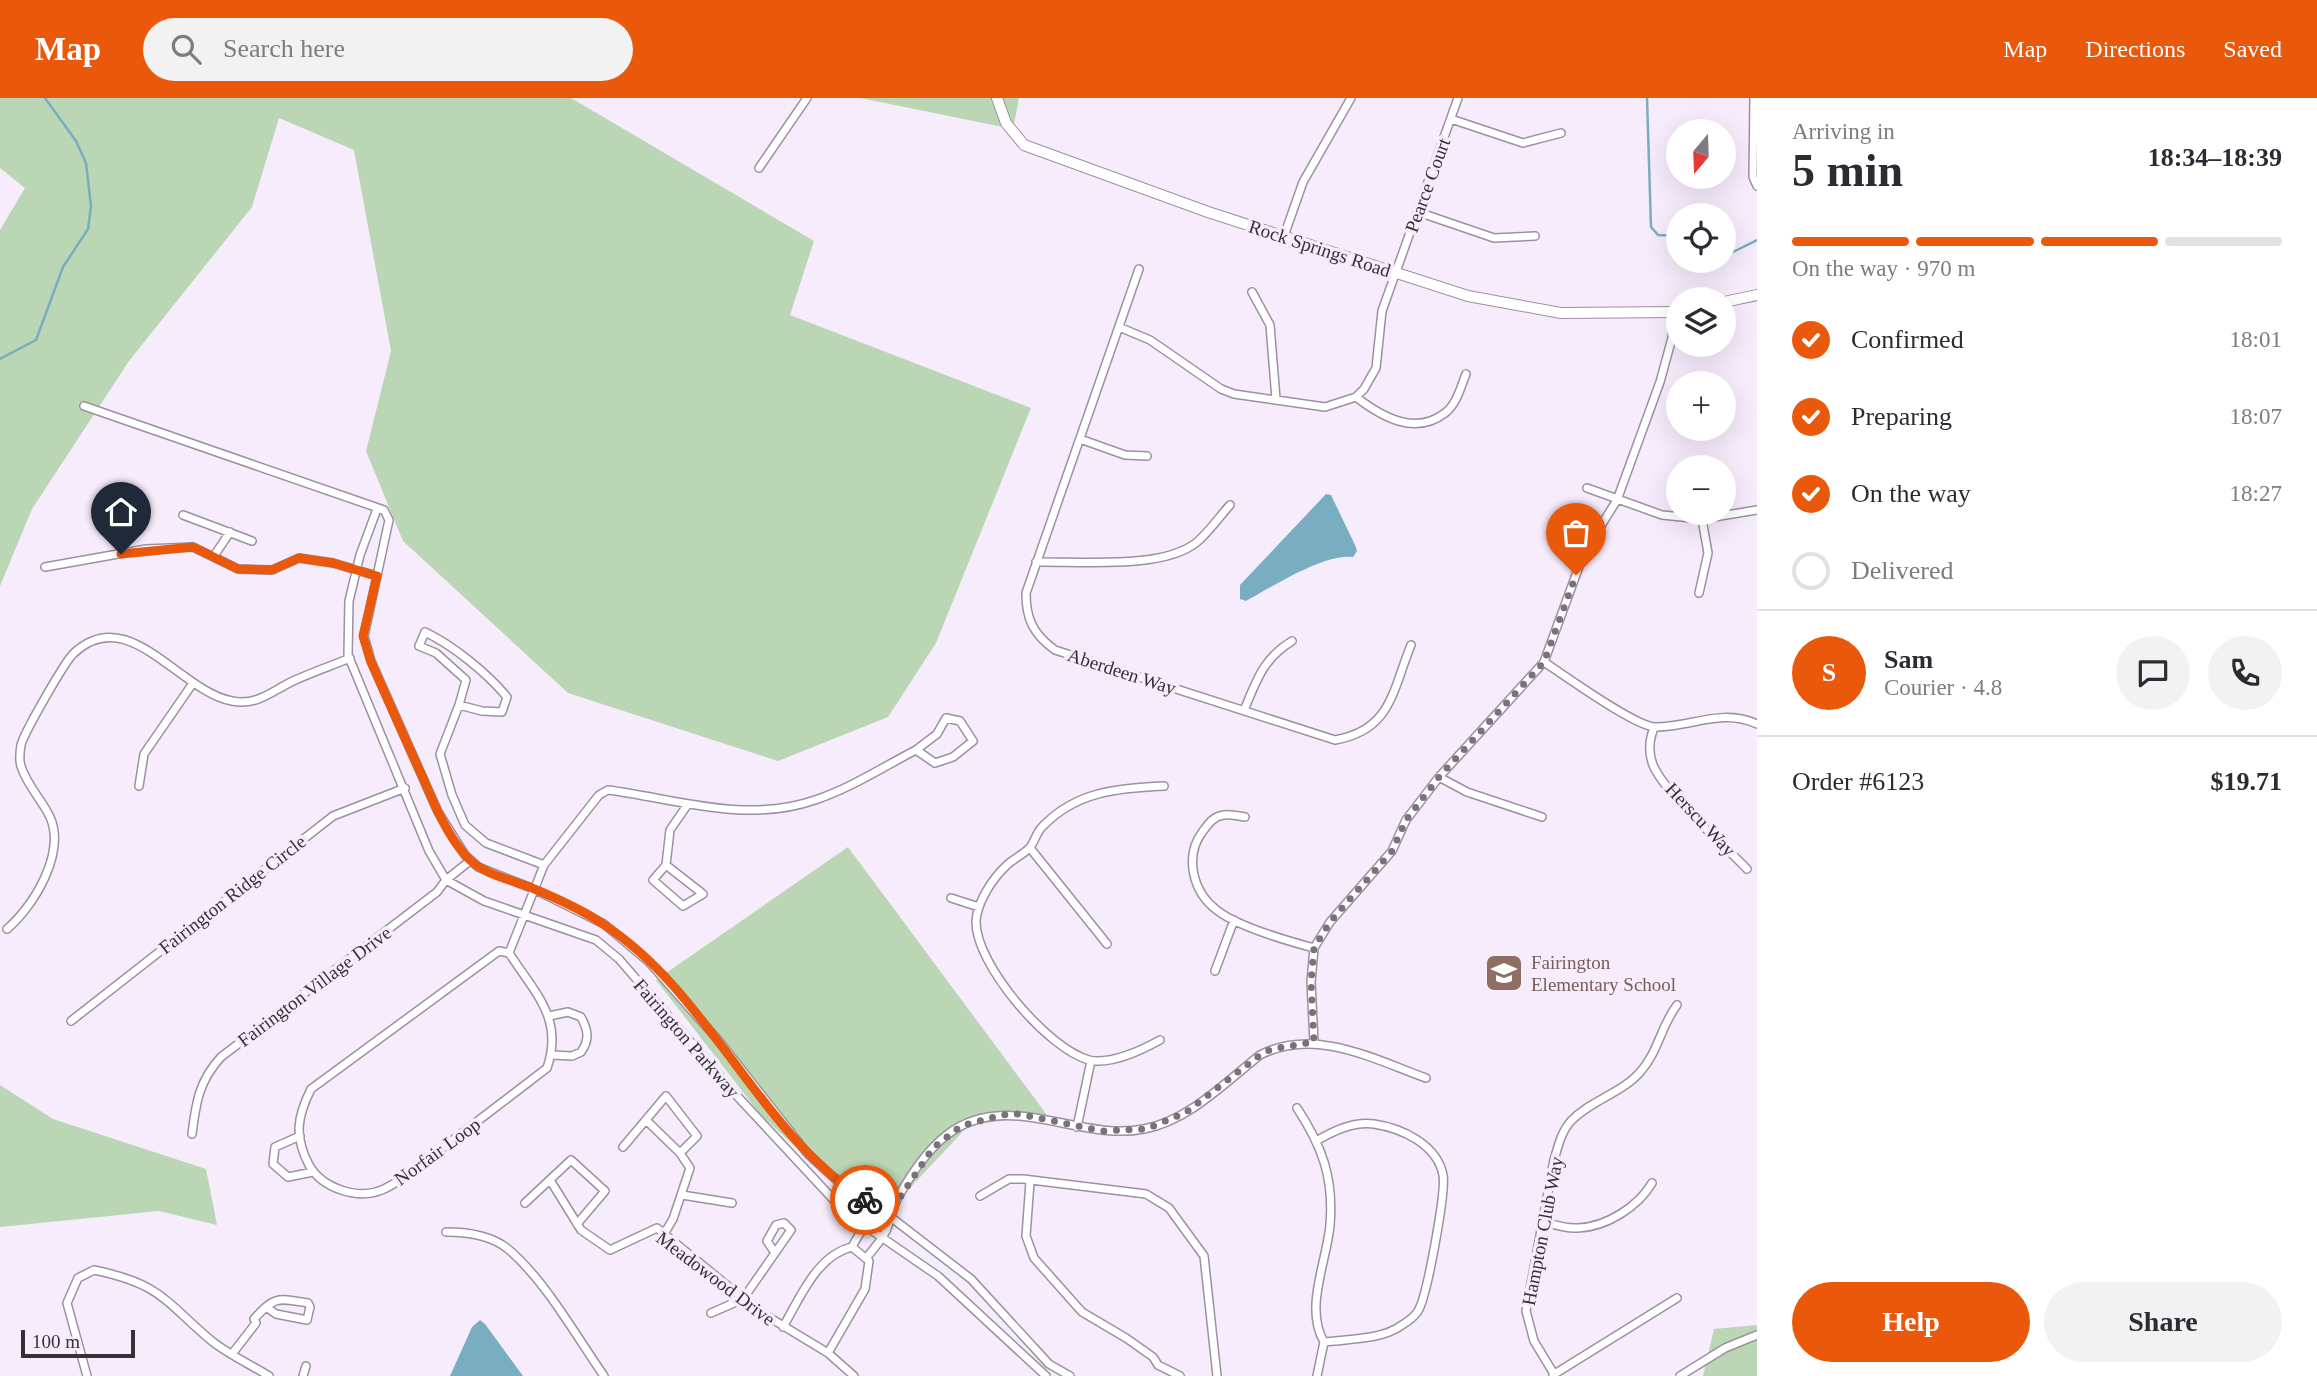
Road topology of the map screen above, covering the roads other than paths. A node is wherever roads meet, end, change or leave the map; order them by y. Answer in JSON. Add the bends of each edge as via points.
{"nodes":[{"id":1,"x":807,"y":98,"type":"edge"},
{"id":2,"x":997,"y":98,"type":"edge"},
{"id":3,"x":1351,"y":98,"type":"edge"},
{"id":4,"x":1458,"y":98,"type":"edge"},
{"id":5,"x":1754,"y":98,"type":"edge"},
{"id":6,"x":1451,"y":120,"type":"junction"},
{"id":7,"x":1561,"y":133,"type":"dead end"},
{"id":8,"x":759,"y":168,"type":"dead end"},
{"id":9,"x":1757,"y":186,"type":"edge"},
{"id":10,"x":1418,"y":212,"type":"junction"},
{"id":11,"x":1284,"y":236,"type":"junction"},
{"id":12,"x":1535,"y":236,"type":"dead end"},
{"id":13,"x":1139,"y":269,"type":"dead end"},
{"id":14,"x":1396,"y":272,"type":"junction"},
{"id":15,"x":1252,"y":292,"type":"dead end"},
{"id":16,"x":1757,"y":295,"type":"edge"},
{"id":17,"x":1736,"y":299,"type":"edge"},
{"id":18,"x":1666,"y":312,"type":"edge"},
{"id":19,"x":1119,"y":327,"type":"junction"},
{"id":20,"x":1667,"y":357,"type":"edge"},
{"id":21,"x":1466,"y":374,"type":"dead end"},
{"id":22,"x":1356,"y":397,"type":"junction"},
{"id":23,"x":1276,"y":399,"type":"junction"},
{"id":24,"x":84,"y":407,"type":"dead end"},
{"id":25,"x":1080,"y":439,"type":"junction"},
{"id":26,"x":1147,"y":456,"type":"dead end"},
{"id":27,"x":1587,"y":488,"type":"dead end"},
{"id":28,"x":1617,"y":500,"type":"junction"},
{"id":29,"x":1230,"y":505,"type":"dead end"},
{"id":30,"x":377,"y":509,"type":"junction"},
{"id":31,"x":1757,"y":510,"type":"edge"},
{"id":32,"x":1736,"y":513,"type":"edge"},
{"id":33,"x":183,"y":514,"type":"dead end"},
{"id":34,"x":1666,"y":515,"type":"edge"},
{"id":35,"x":1703,"y":525,"type":"edge"},
{"id":36,"x":230,"y":532,"type":"junction"},
{"id":37,"x":252,"y":541,"type":"dead end"},
{"id":38,"x":214,"y":556,"type":"junction"},
{"id":39,"x":1036,"y":562,"type":"junction"},
{"id":40,"x":46,"y":567,"type":"dead end"},
{"id":41,"x":356,"y":570,"type":"junction"},
{"id":42,"x":377,"y":576,"type":"junction"},
{"id":43,"x":1699,"y":593,"type":"dead end"},
{"id":44,"x":1292,"y":641,"type":"dead end"},
{"id":45,"x":1410,"y":645,"type":"dead end"},
{"id":46,"x":350,"y":658,"type":"junction"},
{"id":47,"x":1544,"y":662,"type":"junction"},
{"id":48,"x":193,"y":683,"type":"junction"},
{"id":49,"x":459,"y":705,"type":"junction"},
{"id":50,"x":1245,"y":708,"type":"junction"},
{"id":51,"x":1757,"y":724,"type":"edge"},
{"id":52,"x":1654,"y":728,"type":"junction"},
{"id":53,"x":916,"y":750,"type":"junction"},
{"id":54,"x":1439,"y":777,"type":"junction"},
{"id":55,"x":139,"y":786,"type":"dead end"},
{"id":56,"x":1164,"y":786,"type":"dead end"},
{"id":57,"x":405,"y":788,"type":"junction"},
{"id":58,"x":688,"y":804,"type":"junction"},
{"id":59,"x":1245,"y":817,"type":"dead end"},
{"id":60,"x":1542,"y":817,"type":"dead end"},
{"id":61,"x":1030,"y":848,"type":"junction"},
{"id":62,"x":471,"y":860,"type":"junction"},
{"id":63,"x":544,"y":864,"type":"junction"},
{"id":64,"x":666,"y":865,"type":"junction"},
{"id":65,"x":1747,"y":869,"type":"dead end"},
{"id":66,"x":446,"y":880,"type":"junction"},
{"id":67,"x":534,"y":889,"type":"junction"},
{"id":68,"x":951,"y":898,"type":"dead end"},
{"id":69,"x":979,"y":907,"type":"junction"},
{"id":70,"x":525,"y":914,"type":"junction"},
{"id":71,"x":1234,"y":920,"type":"junction"},
{"id":72,"x":7,"y":929,"type":"dead end"},
{"id":73,"x":1107,"y":944,"type":"dead end"},
{"id":74,"x":1314,"y":948,"type":"junction"},
{"id":75,"x":509,"y":953,"type":"junction"},
{"id":76,"x":1214,"y":971,"type":"dead end"},
{"id":77,"x":1677,"y":1005,"type":"dead end"},
{"id":78,"x":549,"y":1016,"type":"junction"},
{"id":79,"x":71,"y":1021,"type":"dead end"},
{"id":80,"x":1160,"y":1040,"type":"dead end"},
{"id":81,"x":1314,"y":1042,"type":"junction"},
{"id":82,"x":552,"y":1055,"type":"junction"},
{"id":83,"x":1091,"y":1061,"type":"junction"},
{"id":84,"x":1426,"y":1078,"type":"dead end"},
{"id":85,"x":1297,"y":1108,"type":"dead end"},
{"id":86,"x":647,"y":1121,"type":"junction"},
{"id":87,"x":1077,"y":1127,"type":"junction"},
{"id":88,"x":192,"y":1133,"type":"dead end"},
{"id":89,"x":300,"y":1136,"type":"junction"},
{"id":90,"x":1318,"y":1140,"type":"junction"},
{"id":91,"x":623,"y":1147,"type":"dead end"},
{"id":92,"x":680,"y":1153,"type":"junction"},
{"id":93,"x":313,"y":1172,"type":"junction"},
{"id":94,"x":550,"y":1180,"type":"junction"},
{"id":95,"x":1030,"y":1182,"type":"junction"},
{"id":96,"x":1652,"y":1183,"type":"dead end"},
{"id":97,"x":682,"y":1195,"type":"junction"},
{"id":98,"x":980,"y":1196,"type":"dead end"},
{"id":99,"x":525,"y":1203,"type":"dead end"},
{"id":100,"x":732,"y":1203,"type":"dead end"},
{"id":101,"x":888,"y":1215,"type":"junction"},
{"id":102,"x":1545,"y":1222,"type":"junction"},
{"id":103,"x":577,"y":1224,"type":"junction"},
{"id":104,"x":864,"y":1225,"type":"junction"},
{"id":105,"x":446,"y":1232,"type":"dead end"},
{"id":106,"x":663,"y":1234,"type":"junction"},
{"id":107,"x":882,"y":1238,"type":"junction"},
{"id":108,"x":852,"y":1247,"type":"junction"},
{"id":109,"x":775,"y":1253,"type":"dead end"},
{"id":110,"x":867,"y":1257,"type":"junction"},
{"id":111,"x":1677,"y":1298,"type":"dead end"},
{"id":112,"x":743,"y":1299,"type":"junction"},
{"id":113,"x":265,"y":1307,"type":"junction"},
{"id":114,"x":712,"y":1313,"type":"dead end"},
{"id":115,"x":783,"y":1327,"type":"junction"},
{"id":116,"x":1757,"y":1335,"type":"edge"},
{"id":117,"x":1324,"y":1342,"type":"junction"},
{"id":118,"x":828,"y":1353,"type":"junction"},
{"id":119,"x":232,"y":1354,"type":"junction"},
{"id":120,"x":306,"y":1366,"type":"dead end"},
{"id":121,"x":1696,"y":1366,"type":"junction"},
{"id":122,"x":1553,"y":1375,"type":"edge"},
{"id":123,"x":87,"y":1376,"type":"edge"},
{"id":124,"x":269,"y":1376,"type":"edge"},
{"id":125,"x":303,"y":1376,"type":"edge"},
{"id":126,"x":604,"y":1376,"type":"edge"},
{"id":127,"x":854,"y":1376,"type":"edge"},
{"id":128,"x":1046,"y":1376,"type":"edge"},
{"id":129,"x":1070,"y":1376,"type":"edge"},
{"id":130,"x":1180,"y":1376,"type":"edge"},
{"id":131,"x":1217,"y":1376,"type":"edge"},
{"id":132,"x":1317,"y":1376,"type":"edge"},
{"id":133,"x":1680,"y":1376,"type":"edge"},
{"id":134,"x":1693,"y":1376,"type":"edge"}],
"edges":[{"from":1,"to":8,"type":"street"},
{"from":2,"to":11,"type":"street","name":"Rock Springs Road","via":[[1006,123],[1024,145]]},
{"from":3,"to":11,"type":"street","via":[[1303,182]]},
{"from":4,"to":6,"type":"street","name":"Pearce Court"},
{"from":5,"to":9,"type":"street"},
{"from":6,"to":7,"type":"street","via":[[1523,144]]},
{"from":6,"to":10,"type":"street","name":"Pearce Court"},
{"from":10,"to":12,"type":"street","via":[[1494,238]]},
{"from":10,"to":14,"type":"street","name":"Pearce Court"},
{"from":11,"to":14,"type":"street","name":"Rock Springs Road"},
{"from":13,"to":19,"type":"street","name":"Aberdeen Way"},
{"from":14,"to":18,"type":"street","name":"Rock Springs Road","via":[[1503,304],[1561,313]]},
{"from":14,"to":22,"type":"street","name":"Pearce Court","via":[[1382,311],[1376,368]]},
{"from":15,"to":23,"type":"street","via":[[1270,325]]},
{"from":16,"to":17,"type":"street"},
{"from":19,"to":23,"type":"street","via":[[1150,340],[1221,389]]},
{"from":19,"to":25,"type":"street","name":"Aberdeen Way"},
{"from":20,"to":28,"type":"street"},
{"from":21,"to":22,"type":"street","via":[[1446,412],[1425,422],[1398,422],[1379,415]]},
{"from":22,"to":23,"type":"street","via":[[1325,407]]},
{"from":24,"to":30,"type":"street"},
{"from":25,"to":26,"type":"street","via":[[1125,455]]},
{"from":25,"to":39,"type":"street","name":"Aberdeen Way"},
{"from":27,"to":28,"type":"street"},
{"from":28,"to":34,"type":"street"},
{"from":28,"to":47,"type":"street","via":[[1584,553]]},
{"from":29,"to":39,"type":"street","via":[[1198,542],[1184,551],[1156,559]]},
{"from":30,"to":41,"type":"street"},
{"from":30,"to":42,"type":"street","name":"Fairington Parkway","via":[[384,510],[389,520]]},
{"from":31,"to":32,"type":"street"},
{"from":33,"to":36,"type":"street"},
{"from":35,"to":43,"type":"street","via":[[1708,553]]},
{"from":36,"to":37,"type":"street"},
{"from":36,"to":38,"type":"street"},
{"from":38,"to":40,"type":"street","via":[[193,547],[146,549]]},
{"from":38,"to":41,"type":"street","via":[[238,569],[272,570],[299,558]]},
{"from":39,"to":50,"type":"street","name":"Aberdeen Way","via":[[1026,593],[1026,614],[1041,640],[1055,649]]},
{"from":41,"to":42,"type":"street"},
{"from":41,"to":46,"type":"street","via":[[349,601]]},
{"from":42,"to":62,"type":"street","name":"Fairington Parkway","via":[[363,636],[371,662],[438,812]]},
{"from":44,"to":50,"type":"street","via":[[1262,667]]},
{"from":45,"to":50,"type":"street","name":"Aberdeen Way","via":[[1387,705],[1375,725],[1358,736],[1335,740]]},
{"from":46,"to":48,"type":"street","via":[[256,701],[232,701]]},
{"from":46,"to":57,"type":"street"},
{"from":47,"to":52,"type":"street"},
{"from":47,"to":54,"type":"street"},
{"from":48,"to":55,"type":"street","via":[[144,754]]},
{"from":48,"to":72,"type":"street","via":[[147,648],[114,637],[92,640],[71,655],[21,743],[21,767],[50,818],[56,840],[23,916]]},
{"from":49,"to":49,"type":"street","via":[[466,680],[436,653],[419,646],[425,632],[440,639],[507,697],[502,712]]},
{"from":49,"to":63,"type":"street","via":[[440,754],[465,825],[486,844]]},
{"from":51,"to":52,"type":"street","via":[[1722,716]]},
{"from":52,"to":65,"type":"street","name":"Herscu Way","via":[[1649,741],[1654,766]]},
{"from":53,"to":53,"type":"street","via":[[935,763],[953,757],[973,741],[960,721],[946,718],[937,734]]},
{"from":53,"to":58,"type":"street","via":[[814,801],[743,811]]},
{"from":54,"to":60,"type":"street","via":[[1466,792]]},
{"from":54,"to":74,"type":"street","via":[[1406,820],[1392,851],[1330,922]]},
{"from":56,"to":61,"type":"street","via":[[1113,788],[1091,796],[1042,828]]},
{"from":57,"to":66,"type":"street","via":[[429,851]]},
{"from":57,"to":79,"type":"street","name":"Fairington Ridge Circle","via":[[333,816]]},
{"from":58,"to":63,"type":"street","via":[[608,790],[589,804]]},
{"from":58,"to":64,"type":"street","via":[[670,830]]},
{"from":59,"to":71,"type":"street","via":[[1212,819],[1192,857],[1194,876],[1205,900]]},
{"from":61,"to":69,"type":"street","via":[[1006,866]]},
{"from":61,"to":73,"type":"street"},
{"from":62,"to":66,"type":"street","name":"Fairington Village Drive"},
{"from":62,"to":67,"type":"street","name":"Fairington Parkway"},
{"from":63,"to":67,"type":"street"},
{"from":64,"to":64,"type":"street","via":[[684,879],[703,894],[683,906],[653,880]]},
{"from":66,"to":70,"type":"street","name":"Fairington Parkway","via":[[484,901]]},
{"from":66,"to":88,"type":"street","name":"Fairington Village Drive","via":[[438,892],[221,1057],[197,1093]]},
{"from":67,"to":70,"type":"street"},
{"from":67,"to":101,"type":"street","name":"Fairington Parkway","via":[[604,924],[649,962],[719,1041],[807,1153],[844,1187]]},
{"from":68,"to":69,"type":"street"},
{"from":69,"to":83,"type":"street","via":[[979,940],[1005,986],[1048,1038]]},
{"from":70,"to":75,"type":"street"},
{"from":70,"to":104,"type":"street","name":"Fairington Parkway","via":[[596,940],[619,959],[738,1097],[845,1212]]},
{"from":71,"to":74,"type":"street"},
{"from":71,"to":76,"type":"street"},
{"from":74,"to":81,"type":"street"},
{"from":75,"to":78,"type":"street"},
{"from":75,"to":89,"type":"street","via":[[499,951],[311,1089],[298,1115]]},
{"from":77,"to":102,"type":"street","name":"Hampton Club Way","via":[[1639,1074],[1571,1121],[1554,1160]]},
{"from":78,"to":82,"type":"street"},
{"from":78,"to":82,"type":"street","via":[[568,1012],[581,1017],[588,1037],[581,1052]]},
{"from":80,"to":83,"type":"street","via":[[1128,1054]]},
{"from":81,"to":84,"type":"street"},
{"from":81,"to":87,"type":"street","via":[[1260,1055],[1185,1113],[1157,1125],[1129,1131]]},
{"from":82,"to":93,"type":"street","name":"Norfair Loop","via":[[547,1069],[382,1191],[338,1189]]},
{"from":83,"to":87,"type":"street"},
{"from":85,"to":90,"type":"street"},
{"from":86,"to":91,"type":"street"},
{"from":86,"to":92,"type":"street"},
{"from":86,"to":92,"type":"street","via":[[666,1096],[697,1136]]},
{"from":87,"to":101,"type":"street","via":[[1018,1114],[961,1126],[933,1148]]},
{"from":89,"to":93,"type":"street"},
{"from":89,"to":93,"type":"street","via":[[275,1147],[273,1164],[288,1177]]},
{"from":90,"to":117,"type":"street","via":[[1331,1204],[1317,1310],[1317,1330]]},
{"from":90,"to":117,"type":"street","via":[[1350,1126],[1373,1124],[1419,1139],[1443,1174],[1428,1282],[1418,1311],[1401,1327],[1378,1335]]},
{"from":92,"to":97,"type":"street","via":[[690,1168]]},
{"from":94,"to":99,"type":"street"},
{"from":94,"to":103,"type":"street"},
{"from":94,"to":103,"type":"street","via":[[571,1160],[605,1191]]},
{"from":95,"to":98,"type":"street","via":[[1009,1179]]},
{"from":95,"to":130,"type":"street","via":[[1026,1236],[1034,1258],[1082,1312]]},
{"from":95,"to":131,"type":"street","via":[[1146,1194],[1170,1208],[1204,1256]]},
{"from":96,"to":102,"type":"street","via":[[1643,1199],[1608,1220],[1576,1229]]},
{"from":97,"to":100,"type":"street"},
{"from":97,"to":106,"type":"street"},
{"from":101,"to":104,"type":"street","via":[[874,1216]]},
{"from":101,"to":107,"type":"street"},
{"from":101,"to":129,"type":"street","name":"Fairington Parkway","via":[[971,1279],[1049,1364]]},
{"from":102,"to":122,"type":"street","name":"Hampton Club Way","via":[[1526,1311],[1534,1341]]},
{"from":103,"to":106,"type":"street","name":"Meadowood Drive","via":[[610,1251],[656,1228]]},
{"from":104,"to":107,"type":"street","name":"Fairington Parkway"},
{"from":104,"to":108,"type":"street"},
{"from":105,"to":126,"type":"street","via":[[482,1236],[509,1250]]},
{"from":106,"to":112,"type":"street","name":"Meadowood Drive"},
{"from":107,"to":110,"type":"street"},
{"from":107,"to":128,"type":"street","name":"Fairington Parkway","via":[[938,1276]]},
{"from":108,"to":110,"type":"street"},
{"from":108,"to":115,"type":"street","via":[[838,1250],[816,1272]]},
{"from":109,"to":112,"type":"street"},
{"from":110,"to":118,"type":"street","via":[[865,1289]]},
{"from":111,"to":122,"type":"street"},
{"from":112,"to":114,"type":"street"},
{"from":112,"to":115,"type":"street","name":"Meadowood Drive"},
{"from":113,"to":113,"type":"street","via":[[278,1298],[307,1303],[309,1317],[276,1314]]},
{"from":113,"to":119,"type":"street"},
{"from":115,"to":118,"type":"street","name":"Meadowood Drive"},
{"from":116,"to":121,"type":"street"},
{"from":117,"to":132,"type":"street"},
{"from":118,"to":127,"type":"street","name":"Meadowood Drive"},
{"from":119,"to":123,"type":"street","via":[[157,1290],[94,1270],[78,1278],[67,1303]]},
{"from":119,"to":124,"type":"street"},
{"from":120,"to":125,"type":"street"},
{"from":121,"to":133,"type":"street"},
{"from":121,"to":134,"type":"street"}]}
